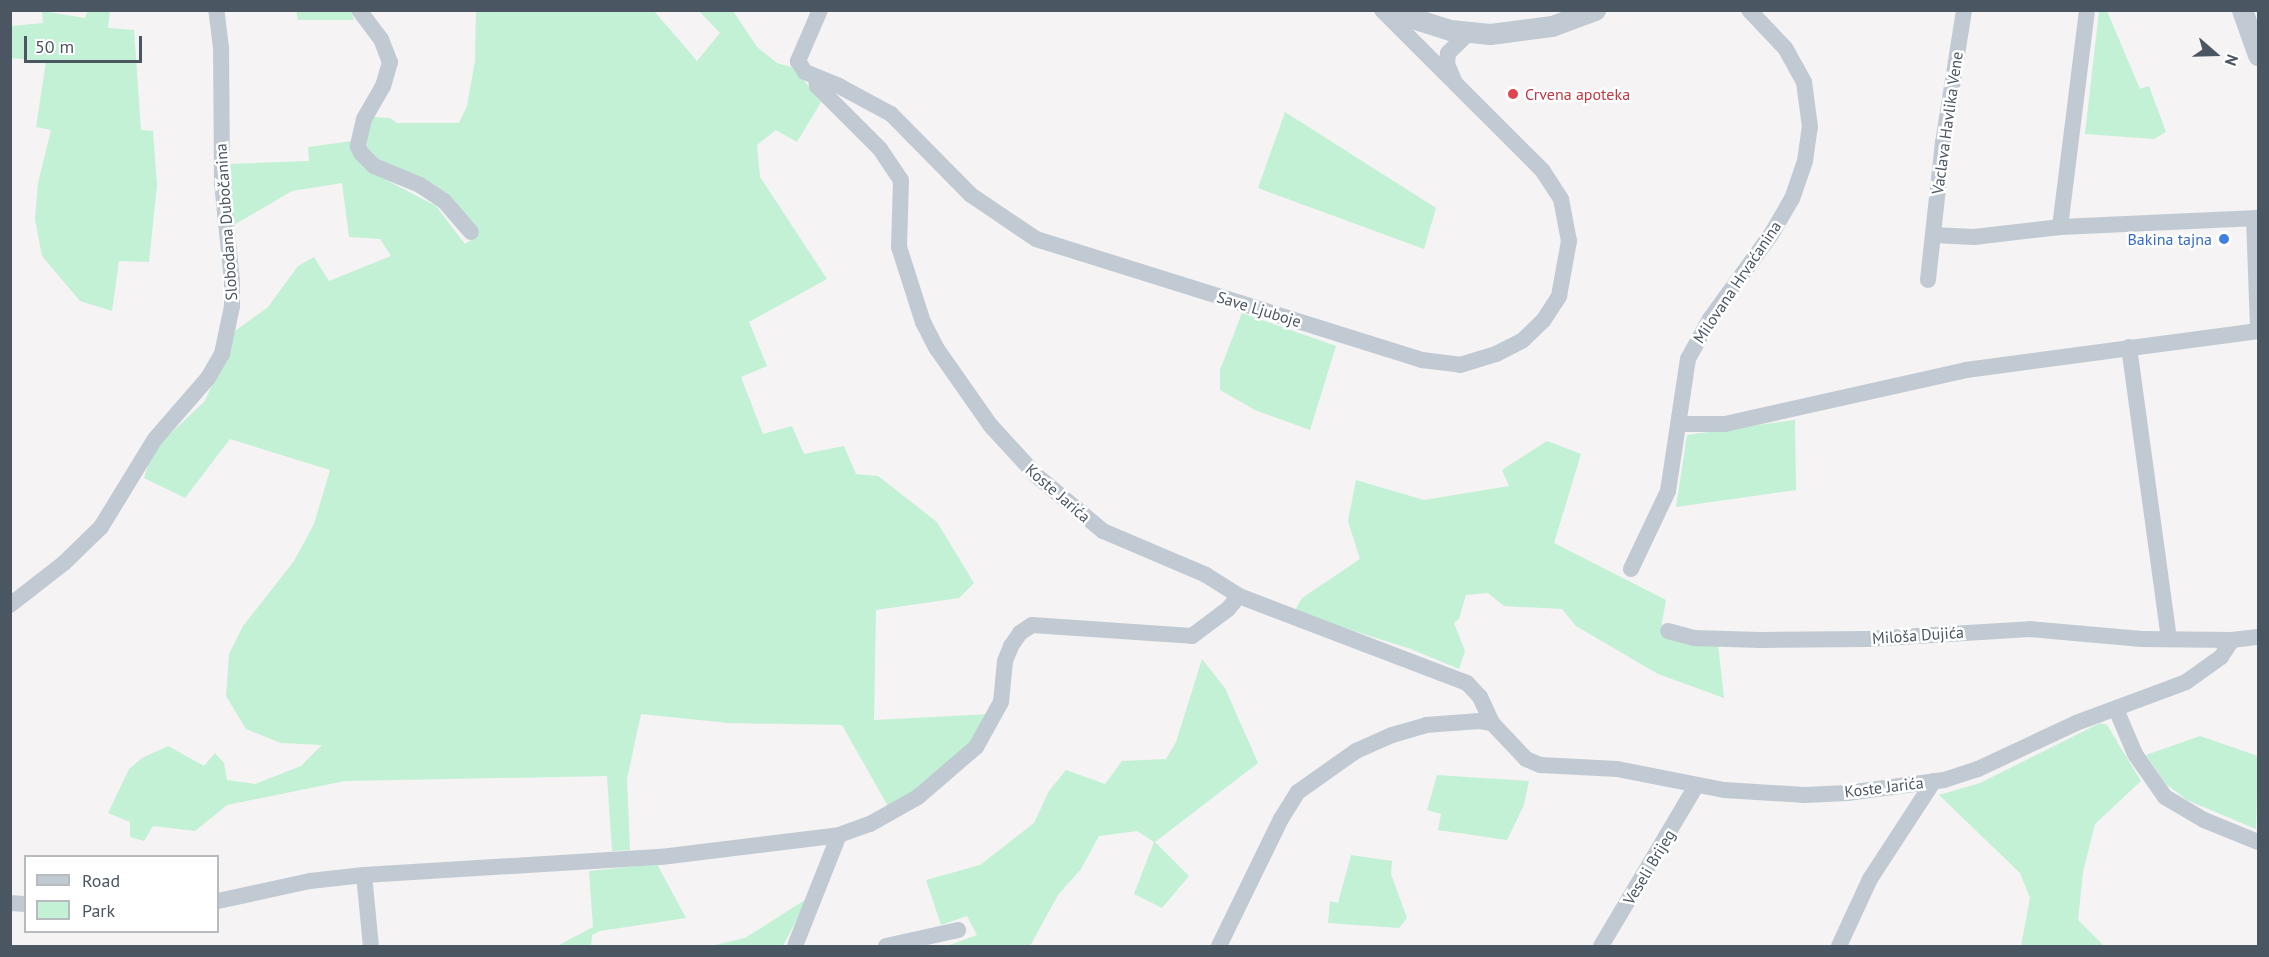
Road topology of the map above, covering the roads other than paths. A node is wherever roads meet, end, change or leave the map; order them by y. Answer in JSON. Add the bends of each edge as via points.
{"nodes":[{"id":1,"x":216,"y":10,"type":"edge"},
{"id":2,"x":359,"y":10,"type":"edge"},
{"id":3,"x":820,"y":10,"type":"edge"},
{"id":4,"x":1382,"y":10,"type":"edge"},
{"id":5,"x":1387,"y":10,"type":"edge"},
{"id":6,"x":1594,"y":10,"type":"edge"},
{"id":7,"x":1749,"y":10,"type":"edge"},
{"id":8,"x":1964,"y":10,"type":"edge"},
{"id":9,"x":2087,"y":10,"type":"edge"},
{"id":10,"x":2242,"y":10,"type":"edge"},
{"id":11,"x":1469,"y":33,"type":"junction"},
{"id":12,"x":2259,"y":55,"type":"edge"},
{"id":13,"x":816,"y":77,"type":"junction"},
{"id":14,"x":1455,"y":83,"type":"junction"},
{"id":15,"x":2256,"y":218,"type":"edge"},
{"id":16,"x":2060,"y":227,"type":"junction"},
{"id":17,"x":471,"y":232,"type":"dead end"},
{"id":18,"x":1933,"y":235,"type":"junction"},
{"id":19,"x":1928,"y":280,"type":"dead end"},
{"id":20,"x":2259,"y":330,"type":"edge"},
{"id":21,"x":2129,"y":347,"type":"junction"},
{"id":22,"x":1679,"y":424,"type":"junction"},
{"id":23,"x":1631,"y":569,"type":"dead end"},
{"id":24,"x":1239,"y":596,"type":"junction"},
{"id":25,"x":10,"y":605,"type":"edge"},
{"id":26,"x":1668,"y":631,"type":"dead end"},
{"id":27,"x":2259,"y":638,"type":"edge"},
{"id":28,"x":2169,"y":639,"type":"junction"},
{"id":29,"x":2232,"y":640,"type":"junction"},
{"id":30,"x":2116,"y":709,"type":"junction"},
{"id":31,"x":1492,"y":723,"type":"junction"},
{"id":32,"x":1934,"y":781,"type":"junction"},
{"id":33,"x":1696,"y":786,"type":"junction"},
{"id":34,"x":839,"y":834,"type":"junction"},
{"id":35,"x":2259,"y":842,"type":"edge"},
{"id":36,"x":364,"y":875,"type":"junction"},
{"id":37,"x":219,"y":901,"type":"edge"},
{"id":38,"x":958,"y":930,"type":"dead end"},
{"id":39,"x":371,"y":946,"type":"edge"},
{"id":40,"x":795,"y":946,"type":"edge"},
{"id":41,"x":885,"y":946,"type":"edge"},
{"id":42,"x":1219,"y":946,"type":"edge"},
{"id":43,"x":1601,"y":946,"type":"edge"},
{"id":44,"x":1839,"y":946,"type":"edge"}],
"edges":[{"from":1,"to":25,"type":"street","name":"Slobodana Dubočanina","via":[[221,48],[222,182],[232,280],[232,306],[222,354],[208,378],[155,439],[101,527],[64,563]]},
{"from":2,"to":17,"type":"street","via":[[381,39],[390,62],[383,86],[364,119],[358,146],[361,153],[374,166],[420,185],[444,201]]},
{"from":3,"to":13,"type":"street","name":"Save Ljuboje","via":[[798,61],[805,72]]},
{"from":4,"to":14,"type":"street","name":"Save Ljuboje"},
{"from":5,"to":11,"type":"street"},
{"from":6,"to":11,"type":"street","via":[[1534,30]]},
{"from":7,"to":22,"type":"street","name":"Milovana Hrvaćanina","via":[[1800,70],[1810,110],[1808,144],[1800,179],[1787,207],[1710,319],[1688,359]]},
{"from":8,"to":18,"type":"street","name":"Vaclava Havlika Vene"},
{"from":9,"to":16,"type":"street"},
{"from":10,"to":12,"type":"street"},
{"from":11,"to":14,"type":"street","via":[[1448,53],[1447,64]]},
{"from":13,"to":14,"type":"street","name":"Save Ljuboje","via":[[874,104],[905,125],[971,195],[1035,239],[1422,360],[1460,365],[1496,354],[1523,340],[1543,321],[1559,296],[1569,241],[1561,199],[1543,171]]},
{"from":13,"to":24,"type":"street","name":"Koste Jarića","via":[[817,86],[880,149],[901,180],[899,247],[923,322],[991,426],[1037,476],[1103,531],[1206,575]]},
{"from":15,"to":16,"type":"street"},
{"from":15,"to":20,"type":"street"},
{"from":16,"to":18,"type":"street","via":[[1974,237]]},
{"from":18,"to":19,"type":"street","name":"Vaclava Havlika Vene"},
{"from":20,"to":21,"type":"street"},
{"from":21,"to":22,"type":"street","via":[[1966,370],[1725,424]]},
{"from":21,"to":28,"type":"street"},
{"from":22,"to":23,"type":"street","name":"Milovana Hrvaćanina","via":[[1668,491]]},
{"from":24,"to":31,"type":"street","name":"Koste Jarića","via":[[1457,677],[1473,687]]},
{"from":24,"to":34,"type":"street","via":[[1192,636],[1032,625],[1011,646],[1005,661],[1001,702],[976,747],[918,797],[870,824]]},
{"from":26,"to":28,"type":"street","name":"Miloša Dujića","via":[[1694,638],[1761,640],[1868,639],[2030,629]]},
{"from":27,"to":29,"type":"street"},
{"from":28,"to":29,"type":"street","name":"Miloša Dujića"},
{"from":29,"to":30,"type":"street","name":"Koste Jarića","via":[[2221,657],[2186,682]]},
{"from":30,"to":32,"type":"street","name":"Koste Jarića","via":[[2076,723],[1978,769]]},
{"from":30,"to":35,"type":"street","via":[[2135,754],[2165,797],[2204,820]]},
{"from":31,"to":33,"type":"street","name":"Koste Jarića","via":[[1526,759],[1540,765],[1617,769]]},
{"from":31,"to":42,"type":"street","via":[[1426,725],[1392,735],[1356,752],[1298,792]]},
{"from":32,"to":33,"type":"street","name":"Koste Jarića","via":[[1819,795]]},
{"from":32,"to":44,"type":"street","via":[[1870,879]]},
{"from":33,"to":43,"type":"street","name":"Veseli Brijeg"},
{"from":34,"to":36,"type":"street","via":[[661,857]]},
{"from":34,"to":40,"type":"street"},
{"from":36,"to":37,"type":"street","via":[[310,881]]},
{"from":36,"to":39,"type":"street"},
{"from":38,"to":41,"type":"street"}]}
